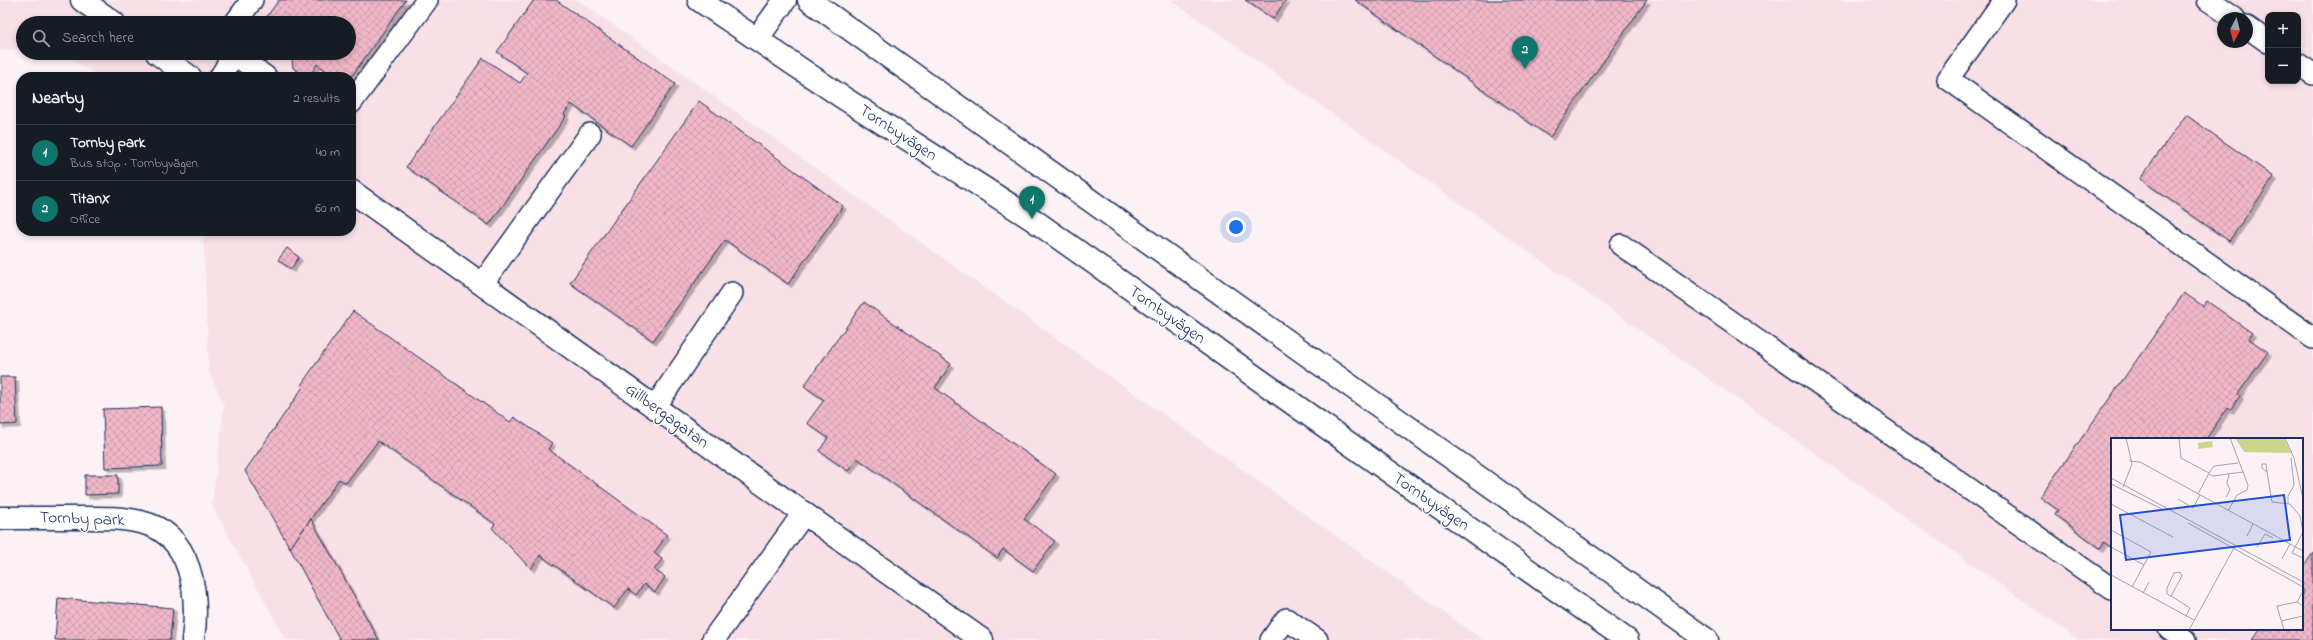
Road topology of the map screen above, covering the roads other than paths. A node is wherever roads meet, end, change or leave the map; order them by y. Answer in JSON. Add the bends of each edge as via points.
{"nodes":[{"id":1,"x":82,"y":0,"type":"edge"},
{"id":2,"x":252,"y":0,"type":"edge"},
{"id":3,"x":427,"y":0,"type":"edge"},
{"id":4,"x":699,"y":0,"type":"edge"},
{"id":5,"x":785,"y":0,"type":"edge"},
{"id":6,"x":809,"y":0,"type":"edge"},
{"id":7,"x":2004,"y":0,"type":"edge"},
{"id":8,"x":2208,"y":0,"type":"edge"},
{"id":9,"x":2225,"y":12,"type":"edge"},
{"id":10,"x":104,"y":16,"type":"edge"},
{"id":11,"x":240,"y":16,"type":"edge"},
{"id":12,"x":2253,"y":31,"type":"edge"},
{"id":13,"x":757,"y":39,"type":"junction"},
{"id":14,"x":2265,"y":40,"type":"edge"},
{"id":15,"x":167,"y":60,"type":"edge"},
{"id":16,"x":231,"y":60,"type":"edge"},
{"id":17,"x":243,"y":60,"type":"edge"},
{"id":18,"x":2301,"y":66,"type":"edge"},
{"id":19,"x":183,"y":72,"type":"edge"},
{"id":20,"x":223,"y":72,"type":"edge"},
{"id":21,"x":259,"y":72,"type":"edge"},
{"id":22,"x":2313,"y":74,"type":"edge"},
{"id":23,"x":356,"y":96,"type":"edge"},
{"id":24,"x":590,"y":134,"type":"dead end"},
{"id":25,"x":356,"y":195,"type":"edge"},
{"id":26,"x":1621,"y":245,"type":"dead end"},
{"id":27,"x":482,"y":284,"type":"junction"},
{"id":28,"x":732,"y":293,"type":"dead end"},
{"id":29,"x":2313,"y":338,"type":"edge"},
{"id":30,"x":655,"y":407,"type":"junction"},
{"id":31,"x":804,"y":513,"type":"junction"},
{"id":32,"x":0,"y":518,"type":"edge"},
{"id":33,"x":2111,"y":588,"type":"edge"},
{"id":34,"x":2171,"y":630,"type":"edge"},
{"id":35,"x":193,"y":640,"type":"edge"},
{"id":36,"x":713,"y":640,"type":"edge"},
{"id":37,"x":982,"y":640,"type":"edge"},
{"id":38,"x":1271,"y":640,"type":"edge"},
{"id":39,"x":1316,"y":640,"type":"edge"},
{"id":40,"x":1627,"y":640,"type":"edge"},
{"id":41,"x":1707,"y":640,"type":"edge"},
{"id":42,"x":2185,"y":640,"type":"edge"}],
"edges":[{"from":1,"to":10,"type":"main road"},
{"from":2,"to":11,"type":"lane"},
{"from":3,"to":23,"type":"lane"},
{"from":4,"to":13,"type":"main road","name":"Tornbyvägen"},
{"from":5,"to":13,"type":"main road"},
{"from":6,"to":41,"type":"main road"},
{"from":7,"to":29,"type":"lane","via":[[1948,79]]},
{"from":8,"to":9,"type":"lane"},
{"from":12,"to":14,"type":"lane"},
{"from":13,"to":40,"type":"main road","name":"Tornbyvägen","via":[[1032,220]]},
{"from":15,"to":19,"type":"main road"},
{"from":16,"to":20,"type":"lane"},
{"from":17,"to":21,"type":"lane"},
{"from":18,"to":22,"type":"lane"},
{"from":24,"to":27,"type":"lane"},
{"from":25,"to":27,"type":"main road","name":"Gillbergagatan"},
{"from":26,"to":33,"type":"lane"},
{"from":27,"to":30,"type":"main road","name":"Gillbergagatan"},
{"from":28,"to":30,"type":"lane"},
{"from":30,"to":31,"type":"main road","name":"Gillbergagatan"},
{"from":31,"to":36,"type":"main road"},
{"from":31,"to":37,"type":"main road","name":"Gillbergagatan"},
{"from":32,"to":35,"type":"main road","name":"Tornby park","via":[[111,518],[141,522],[158,529],[174,541],[185,558],[192,577],[195,595]]},
{"from":34,"to":42,"type":"lane"},
{"from":38,"to":39,"type":"lane","via":[[1286,619]]}]}
